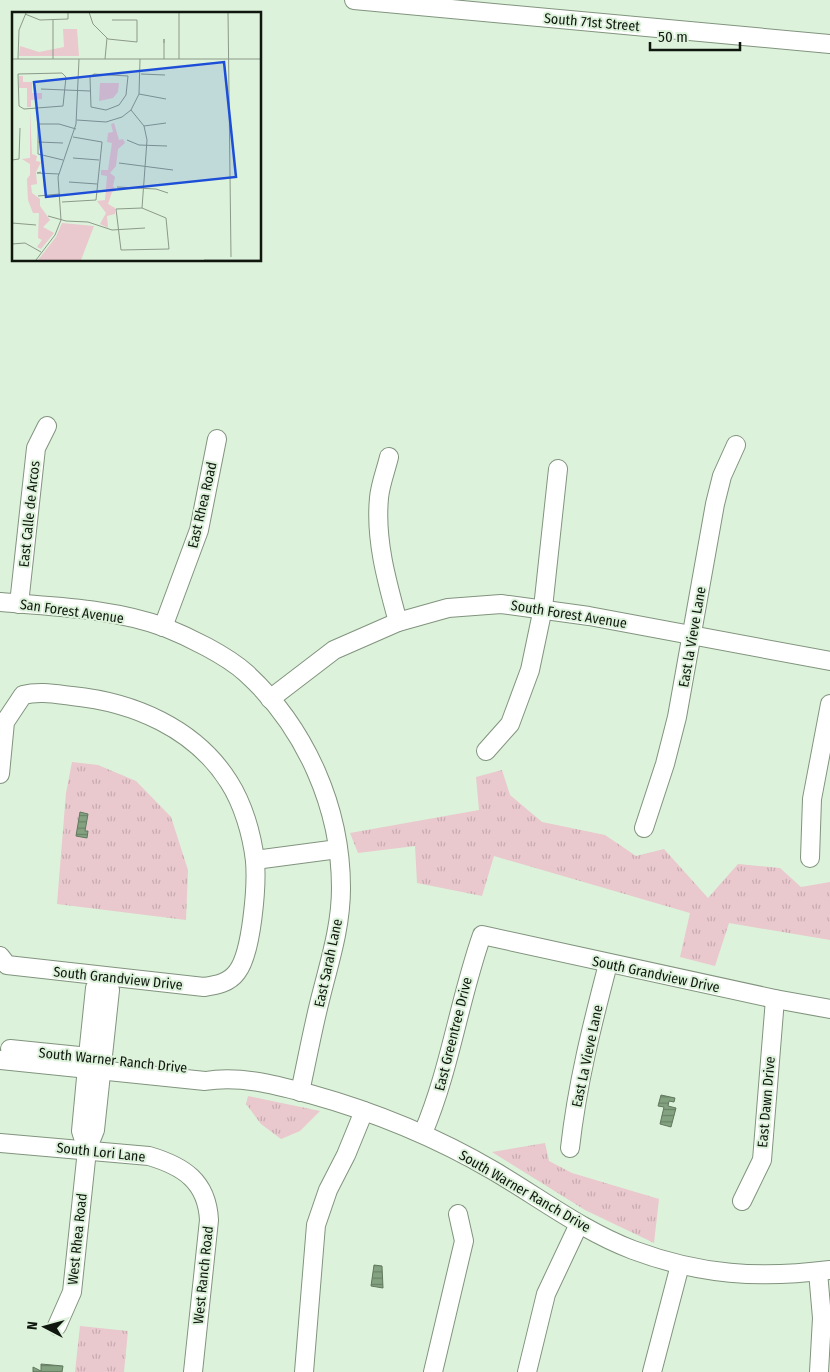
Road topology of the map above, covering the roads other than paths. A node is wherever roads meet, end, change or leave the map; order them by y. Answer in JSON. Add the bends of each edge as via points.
{"nodes":[{"id":1,"x":354,"y":0,"type":"edge"},
{"id":2,"x":830,"y":44,"type":"edge"},
{"id":3,"x":47,"y":426,"type":"dead end"},
{"id":4,"x":217,"y":438,"type":"dead end"},
{"id":5,"x":736,"y":445,"type":"dead end"},
{"id":6,"x":389,"y":456,"type":"dead end"},
{"id":7,"x":558,"y":469,"type":"dead end"},
{"id":8,"x":0,"y":602,"type":"edge"},
{"id":9,"x":19,"y":604,"type":"junction"},
{"id":10,"x":543,"y":608,"type":"junction"},
{"id":11,"x":398,"y":622,"type":"junction"},
{"id":12,"x":163,"y":627,"type":"junction"},
{"id":13,"x":693,"y":635,"type":"junction"},
{"id":14,"x":830,"y":661,"type":"edge"},
{"id":15,"x":270,"y":699,"type":"junction"},
{"id":16,"x":830,"y":704,"type":"edge"},
{"id":17,"x":486,"y":751,"type":"dead end"},
{"id":18,"x":0,"y":774,"type":"edge"},
{"id":19,"x":644,"y":828,"type":"dead end"},
{"id":20,"x":338,"y":849,"type":"junction"},
{"id":21,"x":810,"y":858,"type":"dead end"},
{"id":22,"x":255,"y":860,"type":"junction"},
{"id":23,"x":482,"y":935,"type":"joint"},
{"id":24,"x":0,"y":956,"type":"edge"},
{"id":25,"x":608,"y":964,"type":"junction"},
{"id":26,"x":103,"y":977,"type":"junction"},
{"id":27,"x":775,"y":999,"type":"junction"},
{"id":28,"x":830,"y":1009,"type":"edge"},
{"id":29,"x":0,"y":1048,"type":"edge"},
{"id":30,"x":0,"y":1060,"type":"edge"},
{"id":31,"x":94,"y":1063,"type":"junction"},
{"id":32,"x":300,"y":1092,"type":"junction"},
{"id":33,"x":364,"y":1111,"type":"junction"},
{"id":34,"x":423,"y":1133,"type":"junction"},
{"id":35,"x":0,"y":1143,"type":"edge"},
{"id":36,"x":570,"y":1148,"type":"dead end"},
{"id":37,"x":87,"y":1150,"type":"junction"},
{"id":38,"x":195,"y":1181,"type":"joint"},
{"id":39,"x":742,"y":1201,"type":"dead end"},
{"id":40,"x":458,"y":1214,"type":"dead end"},
{"id":41,"x":579,"y":1224,"type":"junction"},
{"id":42,"x":680,"y":1265,"type":"junction"},
{"id":43,"x":824,"y":1271,"type":"edge"},
{"id":44,"x":57,"y":1326,"type":"dead end"},
{"id":45,"x":193,"y":1372,"type":"edge"},
{"id":46,"x":304,"y":1372,"type":"edge"},
{"id":47,"x":433,"y":1372,"type":"edge"},
{"id":48,"x":527,"y":1372,"type":"edge"},
{"id":49,"x":652,"y":1372,"type":"edge"},
{"id":50,"x":819,"y":1372,"type":"edge"}],
"edges":[{"from":1,"to":2,"type":"street","name":"South 71st Street"},
{"from":3,"to":9,"type":"street","name":"East Calle de Arcos","via":[[36,448]]},
{"from":4,"to":12,"type":"street","name":"East Rhea Road","via":[[199,530]]},
{"from":5,"to":13,"type":"street","name":"East la Vieve Lane","via":[[722,476],[715,504]]},
{"from":6,"to":11,"type":"street","via":[[379,497],[379,526],[388,586]]},
{"from":7,"to":10,"type":"street"},
{"from":8,"to":9,"type":"street","name":"San Forest Avenue"},
{"from":9,"to":12,"type":"street","name":"San Forest Avenue","via":[[107,613]]},
{"from":10,"to":11,"type":"street","name":"South Forest Avenue","via":[[501,604],[448,608]]},
{"from":10,"to":13,"type":"street","name":"South Forest Avenue"},
{"from":10,"to":17,"type":"street","via":[[530,670],[510,724]]},
{"from":11,"to":15,"type":"street","name":"South Forest Avenue","via":[[334,650]]},
{"from":12,"to":15,"type":"street","name":"San Forest Avenue","via":[[207,648],[245,672]]},
{"from":13,"to":14,"type":"street","name":"South Forest Avenue"},
{"from":13,"to":19,"type":"street","name":"East la Vieve Lane","via":[[677,717]]},
{"from":15,"to":20,"type":"street","name":"East Sarah Lane","via":[[316,767]]},
{"from":16,"to":21,"type":"street","via":[[812,799]]},
{"from":18,"to":22,"type":"street","via":[[6,722],[23,695],[37,692],[90,697],[126,706],[163,721],[190,740],[229,781],[244,812]]},
{"from":20,"to":22,"type":"street"},
{"from":20,"to":32,"type":"street","name":"East Sarah Lane","via":[[341,888],[338,932]]},
{"from":22,"to":26,"type":"street","name":"South Grandview Drive","via":[[245,956],[237,972],[223,984],[204,988]]},
{"from":23,"to":25,"type":"street","name":"South Grandview Drive"},
{"from":23,"to":34,"type":"street","name":"East Greentree Drive","via":[[468,976],[437,1101]]},
{"from":24,"to":26,"type":"street","name":"South Grandview Drive","via":[[7,965]]},
{"from":25,"to":27,"type":"street","name":"South Grandview Drive"},
{"from":25,"to":36,"type":"street","name":"East La Vieve Lane","via":[[584,1061]]},
{"from":26,"to":31,"type":"street","via":[[95,988]]},
{"from":27,"to":28,"type":"street","name":"South Grandview Drive"},
{"from":27,"to":39,"type":"street","name":"East Dawn Drive","via":[[762,1160]]},
{"from":29,"to":31,"type":"street","name":"South Warner Ranch Drive"},
{"from":30,"to":31,"type":"street","name":"South Warner Ranch Drive"},
{"from":31,"to":32,"type":"street","name":"South Warner Ranch Drive","via":[[205,1081],[224,1078]]},
{"from":31,"to":37,"type":"street","name":"West Rhea Road","via":[[81,1131]]},
{"from":32,"to":33,"type":"street","name":"South Warner Ranch Drive"},
{"from":33,"to":34,"type":"street","name":"South Warner Ranch Drive"},
{"from":33,"to":46,"type":"street","via":[[328,1190],[316,1225]]},
{"from":34,"to":41,"type":"street","name":"South Warner Ranch Drive"},
{"from":35,"to":37,"type":"street","name":"South Lori Lane"},
{"from":37,"to":38,"type":"street","name":"South Lori Lane","via":[[149,1156],[183,1169]]},
{"from":37,"to":44,"type":"street","name":"West Rhea Road","via":[[72,1292]]},
{"from":38,"to":45,"type":"street","name":"West Ranch Road","via":[[205,1198],[209,1220]]},
{"from":40,"to":47,"type":"street","via":[[464,1241]]},
{"from":41,"to":42,"type":"street","name":"South Warner Ranch Drive","via":[[631,1250]]},
{"from":41,"to":48,"type":"street","via":[[546,1294]]},
{"from":42,"to":43,"type":"street","name":"South Warner Ranch Drive","via":[[739,1275]]},
{"from":42,"to":49,"type":"street"},
{"from":43,"to":50,"type":"street"}]}
